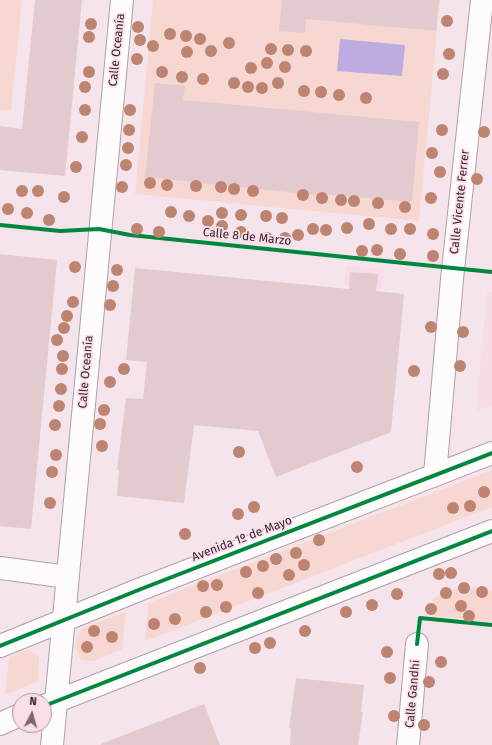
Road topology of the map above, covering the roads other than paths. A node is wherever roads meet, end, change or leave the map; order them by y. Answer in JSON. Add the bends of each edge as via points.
{"nodes":[{"id":1,"x":122,"y":0,"type":"edge"},
{"id":2,"x":482,"y":0,"type":"edge"},
{"id":3,"x":492,"y":453,"type":"edge"},
{"id":4,"x":435,"y":475,"type":"junction"},
{"id":5,"x":492,"y":531,"type":"edge"},
{"id":6,"x":0,"y":568,"type":"edge"},
{"id":7,"x":67,"y":577,"type":"junction"},
{"id":8,"x":64,"y":621,"type":"junction"},
{"id":9,"x":417,"y":644,"type":"dead end"},
{"id":10,"x":0,"y":646,"type":"edge"},
{"id":11,"x":52,"y":693,"type":"edge"},
{"id":12,"x":52,"y":702,"type":"edge"},
{"id":13,"x":12,"y":719,"type":"edge"},
{"id":14,"x":0,"y":724,"type":"edge"},
{"id":15,"x":51,"y":733,"type":"edge"},
{"id":16,"x":52,"y":745,"type":"edge"},
{"id":17,"x":408,"y":745,"type":"edge"}],
"edges":[{"from":1,"to":7,"type":"street","name":"Calle Oceanía"},
{"from":2,"to":4,"type":"street","name":"Calle Vicente Ferrer","via":[[453,268]]},
{"from":3,"to":4,"type":"street","name":"Avenida 1º de Mayo"},
{"from":4,"to":8,"type":"street","name":"Avenida 1º de Mayo"},
{"from":5,"to":12,"type":"street"},
{"from":6,"to":7,"type":"street"},
{"from":7,"to":8,"type":"street","name":"Calle Oceanía"},
{"from":8,"to":10,"type":"street","name":"Avenida 1º de Mayo"},
{"from":8,"to":11,"type":"street","name":"Calle Oceanía"},
{"from":9,"to":17,"type":"street","name":"Calle Gandhi"},
{"from":13,"to":14,"type":"street"},
{"from":15,"to":16,"type":"street","name":"Calle Oceanía"}]}
